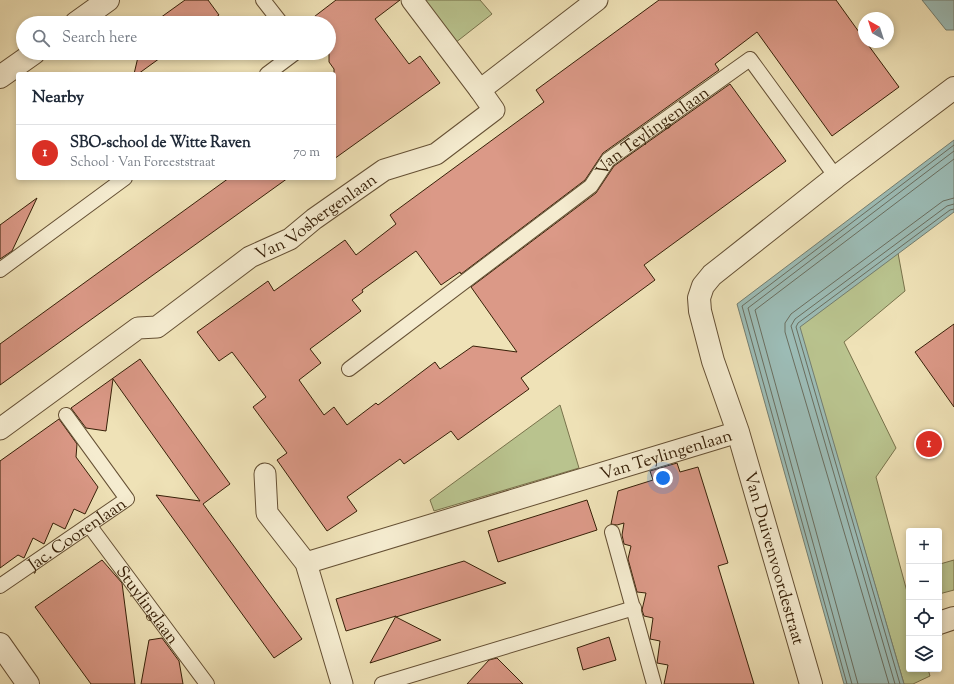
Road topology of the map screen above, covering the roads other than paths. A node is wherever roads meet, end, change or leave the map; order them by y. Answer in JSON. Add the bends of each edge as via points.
{"nodes":[{"id":1,"x":108,"y":0,"type":"edge"},
{"id":2,"x":263,"y":0,"type":"edge"},
{"id":3,"x":412,"y":0,"type":"edge"},
{"id":4,"x":597,"y":0,"type":"edge"},
{"id":5,"x":86,"y":16,"type":"edge"},
{"id":6,"x":276,"y":16,"type":"edge"},
{"id":7,"x":24,"y":60,"type":"edge"},
{"id":8,"x":286,"y":60,"type":"edge"},
{"id":9,"x":270,"y":72,"type":"edge"},
{"id":10,"x":0,"y":77,"type":"edge"},
{"id":11,"x":954,"y":88,"type":"edge"},
{"id":12,"x":480,"y":90,"type":"junction"},
{"id":13,"x":836,"y":177,"type":"junction"},
{"id":14,"x":122,"y":180,"type":"edge"},
{"id":15,"x":0,"y":270,"type":"edge"},
{"id":16,"x":349,"y":369,"type":"dead end"},
{"id":17,"x":66,"y":415,"type":"dead end"},
{"id":18,"x":0,"y":429,"type":"edge"},
{"id":19,"x":738,"y":432,"type":"junction"},
{"id":20,"x":265,"y":474,"type":"dead end"},
{"id":21,"x":89,"y":525,"type":"junction"},
{"id":22,"x":612,"y":532,"type":"dead end"},
{"id":23,"x":306,"y":563,"type":"junction"},
{"id":24,"x":0,"y":586,"type":"edge"},
{"id":25,"x":634,"y":608,"type":"junction"},
{"id":26,"x":954,"y":618,"type":"edge"},
{"id":27,"x":942,"y":622,"type":"edge"},
{"id":28,"x":0,"y":644,"type":"edge"},
{"id":29,"x":28,"y":684,"type":"edge"},
{"id":30,"x":207,"y":684,"type":"edge"},
{"id":31,"x":342,"y":684,"type":"edge"},
{"id":32,"x":382,"y":684,"type":"edge"},
{"id":33,"x":654,"y":684,"type":"edge"},
{"id":34,"x":811,"y":684,"type":"edge"}],
"edges":[{"from":1,"to":5,"type":"street"},
{"from":2,"to":6,"type":"lane"},
{"from":3,"to":12,"type":"street"},
{"from":4,"to":12,"type":"street"},
{"from":7,"to":10,"type":"street"},
{"from":8,"to":9,"type":"lane"},
{"from":11,"to":13,"type":"street","name":"Van Teylingenlaan"},
{"from":12,"to":18,"type":"street","name":"Van Vosbergenlaan","via":[[494,110],[436,154],[384,170],[290,239],[250,257],[157,327],[138,328]]},
{"from":13,"to":16,"type":"lane","name":"Van Teylingenlaan","via":[[750,59],[608,160],[591,186]]},
{"from":13,"to":19,"type":"street","name":"Van Teylingenlaan","via":[[712,275],[703,286],[699,298],[700,311],[713,361]]},
{"from":14,"to":15,"type":"lane"},
{"from":17,"to":21,"type":"lane","name":"Jac. Coorenlaan","via":[[127,499]]},
{"from":19,"to":23,"type":"street","name":"Van Teylingenlaan"},
{"from":19,"to":34,"type":"street","name":"Van Duivenvoordestraat"},
{"from":20,"to":23,"type":"street","via":[[267,513]]},
{"from":21,"to":24,"type":"lane","name":"Jac. Coorenlaan"},
{"from":21,"to":30,"type":"lane","name":"Stuylinglaan"},
{"from":22,"to":25,"type":"lane"},
{"from":23,"to":31,"type":"street"},
{"from":25,"to":32,"type":"lane"},
{"from":25,"to":33,"type":"lane"},
{"from":26,"to":27,"type":"street"},
{"from":28,"to":29,"type":"street"}]}
